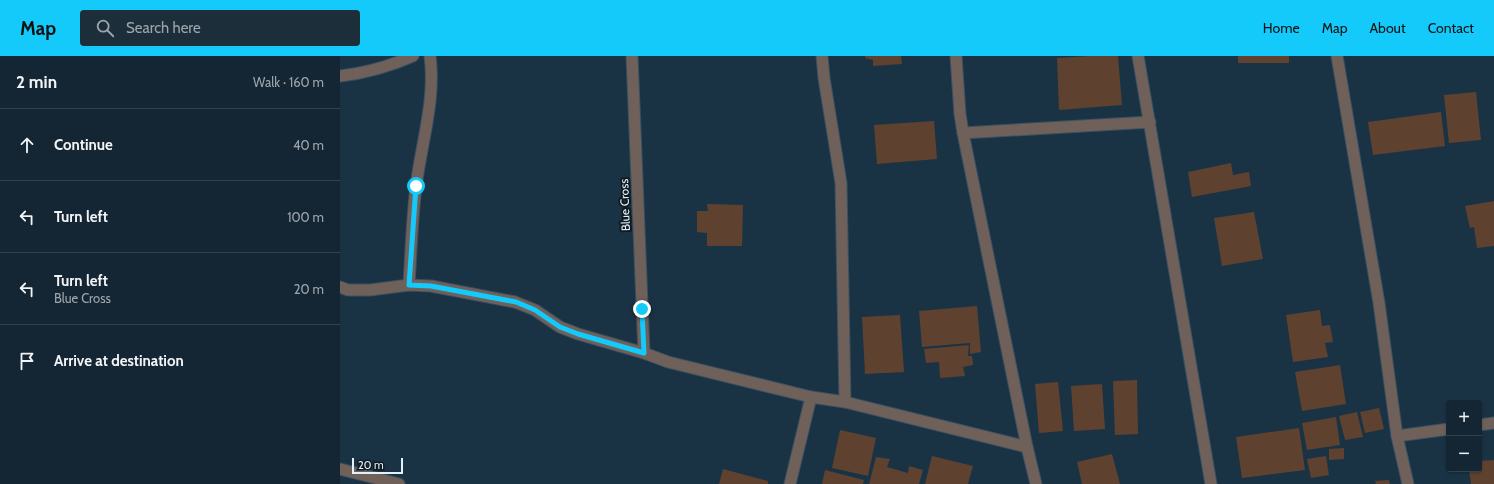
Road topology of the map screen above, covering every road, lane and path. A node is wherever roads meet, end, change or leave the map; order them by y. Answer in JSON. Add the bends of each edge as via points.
{"nodes":[{"id":1,"x":413,"y":56,"type":"edge"},
{"id":2,"x":430,"y":56,"type":"edge"},
{"id":3,"x":632,"y":56,"type":"edge"},
{"id":4,"x":822,"y":56,"type":"edge"},
{"id":5,"x":956,"y":56,"type":"edge"},
{"id":6,"x":1138,"y":56,"type":"edge"},
{"id":7,"x":1337,"y":56,"type":"edge"},
{"id":8,"x":340,"y":76,"type":"edge"},
{"id":9,"x":1150,"y":122,"type":"junction"},
{"id":10,"x":963,"y":132,"type":"junction"},
{"id":11,"x":409,"y":285,"type":"junction"},
{"id":12,"x":340,"y":287,"type":"edge"},
{"id":13,"x":644,"y":353,"type":"junction"},
{"id":14,"x":811,"y":397,"type":"junction"},
{"id":15,"x":845,"y":402,"type":"junction"},
{"id":16,"x":1494,"y":423,"type":"edge"},
{"id":17,"x":1482,"y":425,"type":"edge"},
{"id":18,"x":1446,"y":429,"type":"edge"},
{"id":19,"x":1397,"y":436,"type":"junction"},
{"id":20,"x":1027,"y":447,"type":"junction"},
{"id":21,"x":340,"y":469,"type":"edge"},
{"id":22,"x":399,"y":484,"type":"edge"},
{"id":23,"x":790,"y":484,"type":"edge"},
{"id":24,"x":1036,"y":484,"type":"edge"},
{"id":25,"x":1211,"y":484,"type":"edge"},
{"id":26,"x":1408,"y":484,"type":"edge"}],
"edges":[{"from":1,"to":8,"type":"street","via":[[364,74]]},
{"from":2,"to":11,"type":"street","via":[[431,89],[416,186]]},
{"from":3,"to":13,"type":"street","name":"Blue Cross"},
{"from":4,"to":15,"type":"street","via":[[841,184]]},
{"from":5,"to":10,"type":"street"},
{"from":6,"to":9,"type":"street"},
{"from":7,"to":19,"type":"street","via":[[1379,302]]},
{"from":9,"to":10,"type":"street"},
{"from":9,"to":25,"type":"street"},
{"from":10,"to":20,"type":"street"},
{"from":11,"to":12,"type":"street","via":[[370,290],[348,290]]},
{"from":11,"to":13,"type":"street","via":[[431,286],[516,302],[535,310],[560,327]]},
{"from":13,"to":14,"type":"street","via":[[668,362]]},
{"from":14,"to":15,"type":"street"},
{"from":14,"to":23,"type":"street"},
{"from":15,"to":20,"type":"street"},
{"from":16,"to":17,"type":"street"},
{"from":18,"to":19,"type":"street"},
{"from":19,"to":26,"type":"street"},
{"from":20,"to":24,"type":"street"},
{"from":21,"to":22,"type":"street"}]}
